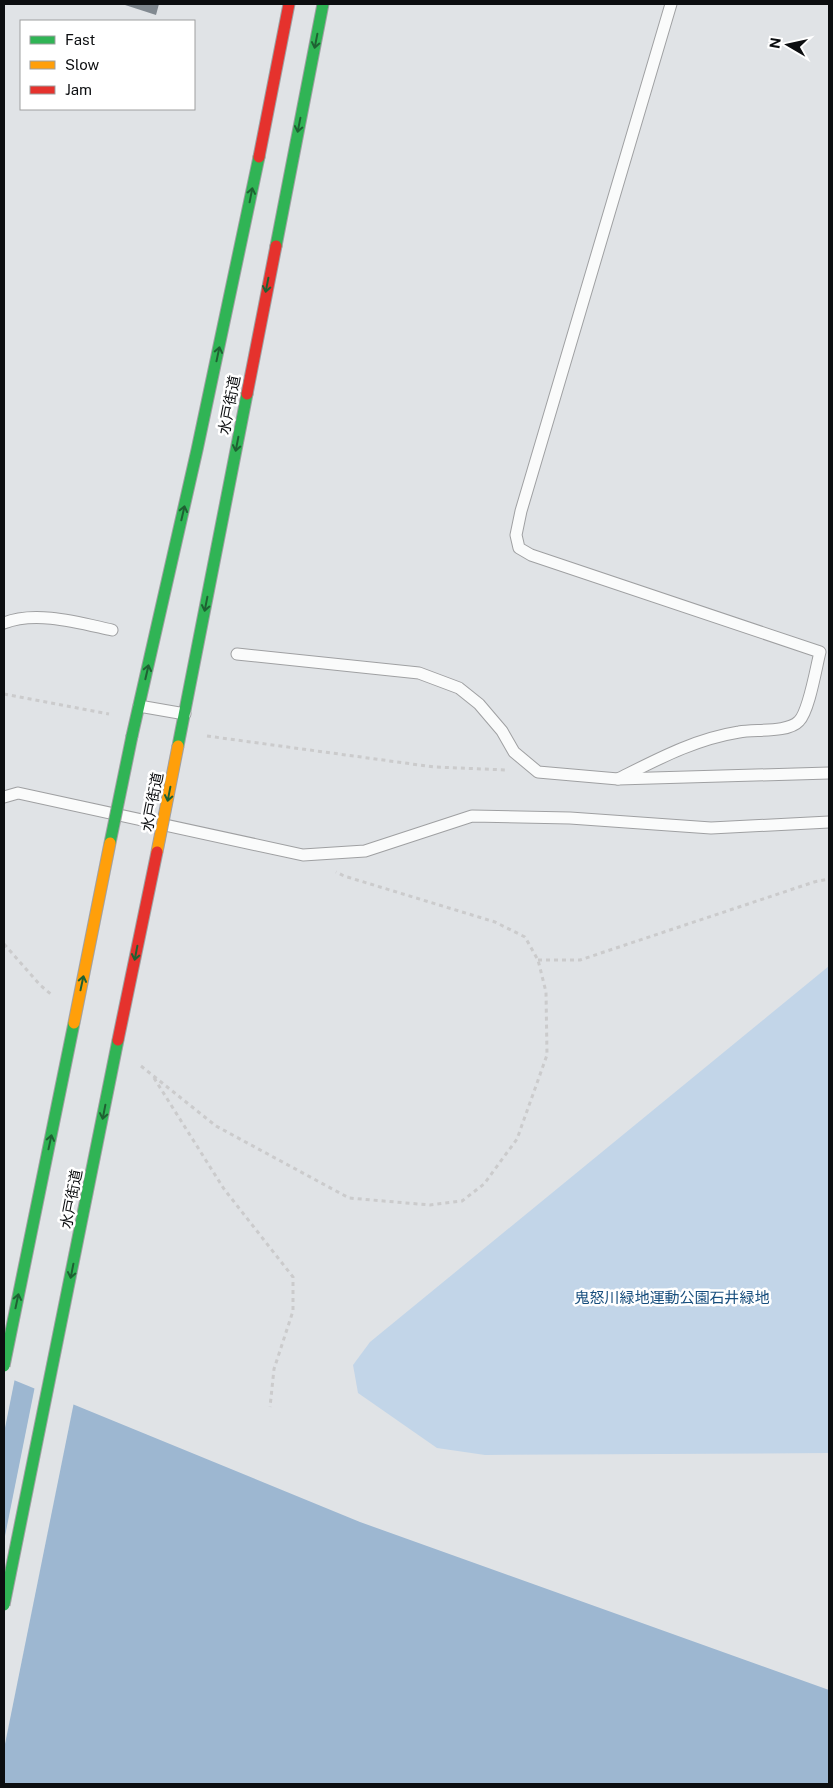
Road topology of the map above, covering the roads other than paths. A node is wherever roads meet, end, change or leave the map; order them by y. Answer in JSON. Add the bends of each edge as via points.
{"nodes":[{"id":1,"x":289,"y":4,"type":"edge"},
{"id":2,"x":323,"y":4,"type":"edge"},
{"id":3,"x":671,"y":4,"type":"edge"},
{"id":4,"x":4,"y":623,"type":"edge"},
{"id":5,"x":112,"y":630,"type":"dead end"},
{"id":6,"x":237,"y":654,"type":"dead end"},
{"id":7,"x":139,"y":706,"type":"junction"},
{"id":8,"x":185,"y":714,"type":"junction"},
{"id":9,"x":829,"y":773,"type":"edge"},
{"id":10,"x":618,"y":779,"type":"junction"},
{"id":11,"x":4,"y":797,"type":"edge"},
{"id":12,"x":829,"y":822,"type":"edge"},
{"id":13,"x":4,"y":1366,"type":"edge"},
{"id":14,"x":4,"y":1605,"type":"edge"}],
"edges":[{"from":7,"to":1,"type":"highway","name":"水戸街道","one_way":true,"via":[[199,440]]},
{"from":2,"to":8,"type":"highway","name":"水戸街道","one_way":true},
{"from":3,"to":10,"type":"lane","via":[[516,535],[519,548],[531,555],[820,652],[804,714],[798,723],[784,728],[724,734],[686,746]]},
{"from":4,"to":5,"type":"lane","via":[[30,618],[65,620]]},
{"from":6,"to":10,"type":"lane","via":[[419,673],[459,688],[479,704],[502,731],[514,752],[538,772]]},
{"from":7,"to":8,"type":"lane"},
{"from":13,"to":7,"type":"highway","name":"水戸街道","one_way":true,"bridge":true},
{"from":8,"to":14,"type":"highway","name":"水戸街道","one_way":true,"bridge":true},
{"from":9,"to":10,"type":"lane"},
{"from":11,"to":12,"type":"lane","via":[[18,793],[303,854],[365,851],[472,816],[570,818],[711,828]]}]}
